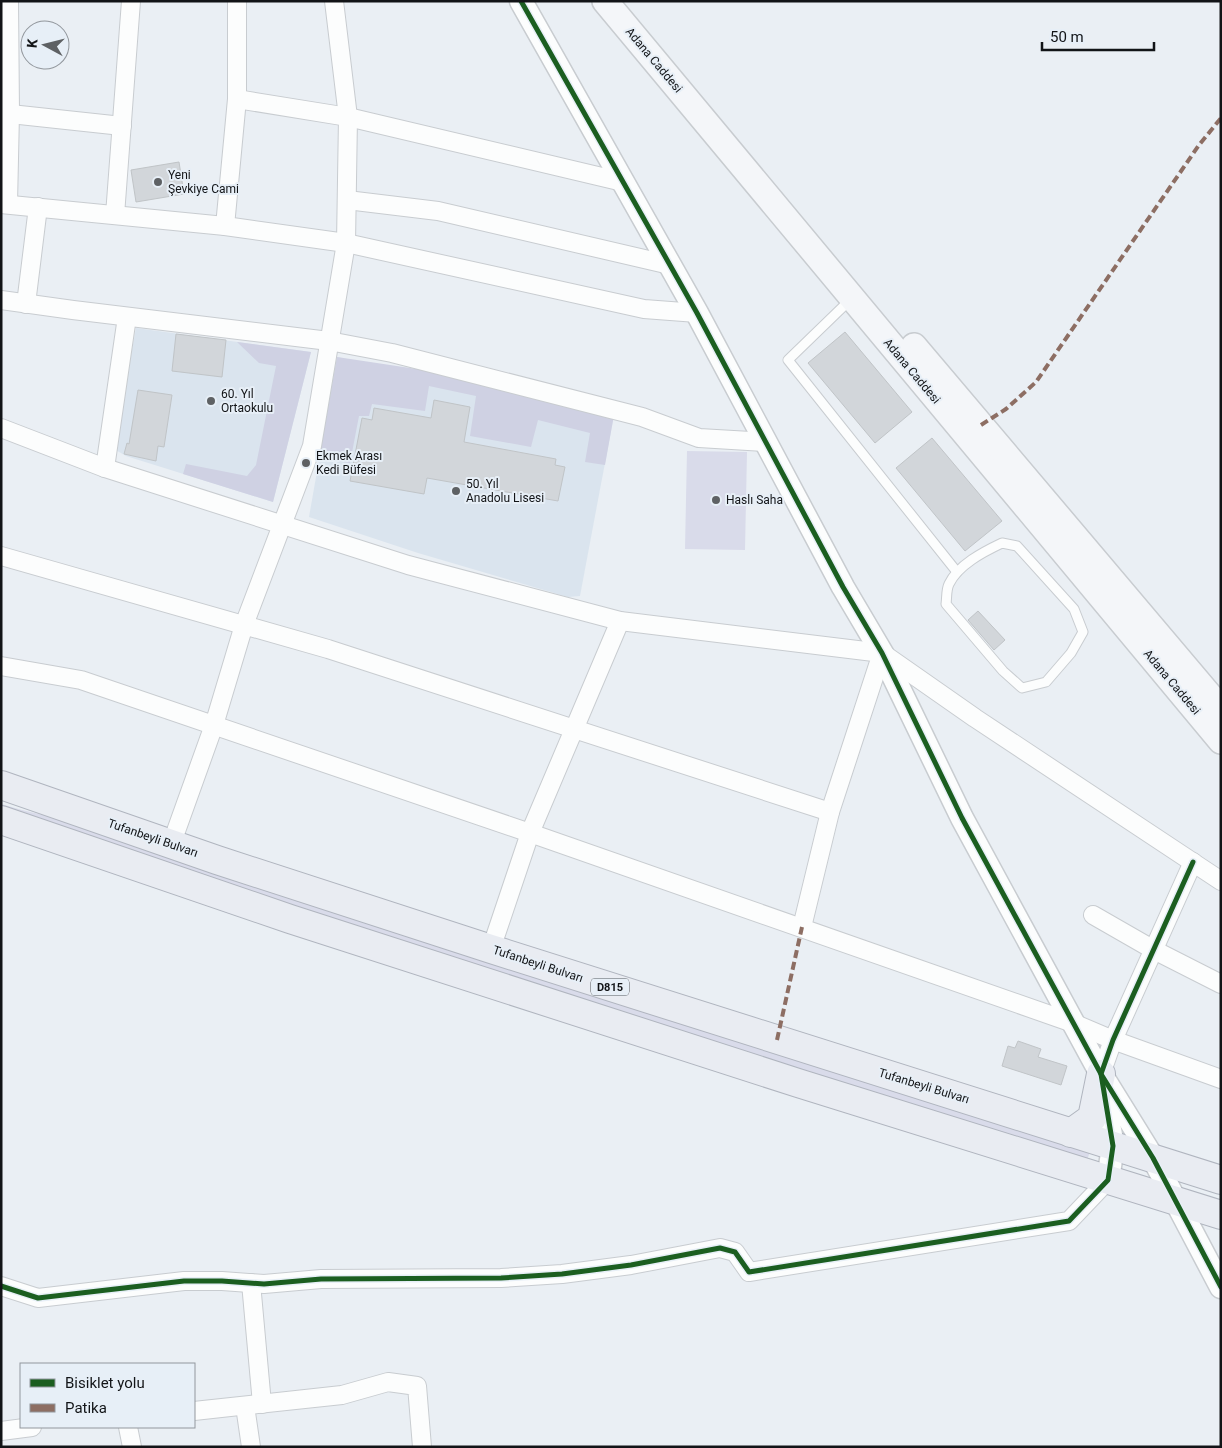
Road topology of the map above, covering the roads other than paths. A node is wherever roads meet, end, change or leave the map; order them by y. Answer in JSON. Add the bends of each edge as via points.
{"nodes":[{"id":1,"x":9,"y":1,"type":"edge"},
{"id":2,"x":131,"y":1,"type":"edge"},
{"id":3,"x":237,"y":1,"type":"edge"},
{"id":4,"x":334,"y":1,"type":"edge"},
{"id":5,"x":521,"y":1,"type":"edge"},
{"id":6,"x":605,"y":1,"type":"edge"},
{"id":7,"x":623,"y":1,"type":"edge"},
{"id":8,"x":237,"y":99,"type":"junction"},
{"id":9,"x":6,"y":113,"type":"edge"},
{"id":10,"x":348,"y":117,"type":"junction"},
{"id":11,"x":122,"y":126,"type":"junction"},
{"id":12,"x":623,"y":182,"type":"junction"},
{"id":13,"x":347,"y":200,"type":"junction"},
{"id":14,"x":5,"y":204,"type":"edge"},
{"id":15,"x":38,"y":207,"type":"junction"},
{"id":16,"x":115,"y":215,"type":"junction"},
{"id":17,"x":225,"y":226,"type":"junction"},
{"id":18,"x":346,"y":243,"type":"junction"},
{"id":19,"x":670,"y":265,"type":"junction"},
{"id":20,"x":852,"y":298,"type":"junction"},
{"id":21,"x":1,"y":300,"type":"edge"},
{"id":22,"x":26,"y":304,"type":"junction"},
{"id":23,"x":697,"y":313,"type":"junction"},
{"id":24,"x":126,"y":317,"type":"junction"},
{"id":25,"x":330,"y":341,"type":"junction"},
{"id":26,"x":1,"y":428,"type":"edge"},
{"id":27,"x":766,"y":442,"type":"junction"},
{"id":28,"x":105,"y":468,"type":"junction"},
{"id":29,"x":282,"y":525,"type":"junction"},
{"id":30,"x":1,"y":556,"type":"edge"},
{"id":31,"x":957,"y":572,"type":"junction"},
{"id":32,"x":620,"y":621,"type":"junction"},
{"id":33,"x":244,"y":625,"type":"junction"},
{"id":34,"x":882,"y":653,"type":"junction"},
{"id":35,"x":1,"y":666,"type":"edge"},
{"id":36,"x":1221,"y":709,"type":"edge"},
{"id":37,"x":214,"y":725,"type":"junction"},
{"id":38,"x":573,"y":728,"type":"junction"},
{"id":39,"x":1221,"y":740,"type":"edge"},
{"id":40,"x":1,"y":785,"type":"edge"},
{"id":41,"x":830,"y":812,"type":"junction"},
{"id":42,"x":1,"y":820,"type":"edge"},
{"id":43,"x":530,"y":833,"type":"junction"},
{"id":44,"x":171,"y":844,"type":"junction"},
{"id":45,"x":1193,"y":862,"type":"junction"},
{"id":46,"x":1221,"y":881,"type":"edge"},
{"id":47,"x":1093,"y":914,"type":"dead end"},
{"id":48,"x":802,"y":927,"type":"junction"},
{"id":49,"x":491,"y":949,"type":"junction"},
{"id":50,"x":1154,"y":950,"type":"junction"},
{"id":51,"x":1221,"y":984,"type":"edge"},
{"id":52,"x":1073,"y":1023,"type":"junction"},
{"id":53,"x":1113,"y":1040,"type":"junction"},
{"id":54,"x":1101,"y":1074,"type":"junction"},
{"id":55,"x":1221,"y":1079,"type":"edge"},
{"id":56,"x":1071,"y":1133,"type":"junction"},
{"id":57,"x":1113,"y":1146,"type":"junction"},
{"id":58,"x":1153,"y":1158,"type":"junction"},
{"id":59,"x":1108,"y":1180,"type":"junction"},
{"id":60,"x":1221,"y":1180,"type":"edge"},
{"id":61,"x":1175,"y":1200,"type":"junction"},
{"id":62,"x":1221,"y":1214,"type":"edge"},
{"id":63,"x":1215,"y":1264,"type":"edge"},
{"id":64,"x":251,"y":1283,"type":"junction"},
{"id":65,"x":1,"y":1286,"type":"edge"},
{"id":66,"x":1221,"y":1287,"type":"edge"},
{"id":67,"x":254,"y":1405,"type":"junction"},
{"id":68,"x":195,"y":1411,"type":"edge"},
{"id":69,"x":24,"y":1428,"type":"edge"},
{"id":70,"x":128,"y":1428,"type":"edge"},
{"id":71,"x":1,"y":1431,"type":"edge"},
{"id":72,"x":132,"y":1447,"type":"edge"},
{"id":73,"x":251,"y":1447,"type":"edge"},
{"id":74,"x":422,"y":1447,"type":"edge"}],
"edges":[{"from":1,"to":9,"type":"street"},
{"from":2,"to":11,"type":"street"},
{"from":3,"to":8,"type":"street"},
{"from":4,"to":10,"type":"street"},
{"from":5,"to":12,"type":"street"},
{"from":6,"to":20,"type":"main road","name":"Adana Caddesi"},
{"from":7,"to":36,"type":"main road"},
{"from":8,"to":10,"type":"street"},
{"from":8,"to":17,"type":"street"},
{"from":9,"to":11,"type":"street"},
{"from":9,"to":14,"type":"street"},
{"from":10,"to":12,"type":"street"},
{"from":10,"to":13,"type":"street"},
{"from":11,"to":16,"type":"street"},
{"from":12,"to":19,"type":"street"},
{"from":13,"to":18,"type":"street"},
{"from":13,"to":19,"type":"street","via":[[438,212]]},
{"from":14,"to":15,"type":"street"},
{"from":15,"to":16,"type":"street"},
{"from":15,"to":22,"type":"street"},
{"from":16,"to":17,"type":"street"},
{"from":17,"to":18,"type":"street"},
{"from":18,"to":23,"type":"street","via":[[644,308]]},
{"from":18,"to":25,"type":"street"},
{"from":19,"to":23,"type":"street"},
{"from":20,"to":31,"type":"lane","via":[[788,360]]},
{"from":20,"to":39,"type":"main road","name":"Adana Caddesi"},
{"from":21,"to":22,"type":"street"},
{"from":22,"to":24,"type":"street"},
{"from":23,"to":27,"type":"street"},
{"from":24,"to":25,"type":"street"},
{"from":24,"to":28,"type":"street"},
{"from":25,"to":27,"type":"street","via":[[392,353],[642,417],[699,438]]},
{"from":25,"to":29,"type":"street","via":[[312,446]]},
{"from":26,"to":28,"type":"street"},
{"from":27,"to":34,"type":"street"},
{"from":28,"to":29,"type":"street"},
{"from":29,"to":32,"type":"street","via":[[408,566]]},
{"from":29,"to":33,"type":"street"},
{"from":30,"to":33,"type":"street"},
{"from":31,"to":31,"type":"lane","via":[[948,586],[946,604],[1003,671],[1022,688],[1046,682],[1071,653],[1083,632],[1074,609],[1018,546],[1002,543],[984,551]]},
{"from":32,"to":34,"type":"street"},
{"from":32,"to":38,"type":"street"},
{"from":33,"to":37,"type":"street"},
{"from":33,"to":38,"type":"street"},
{"from":34,"to":41,"type":"street"},
{"from":34,"to":45,"type":"street"},
{"from":34,"to":52,"type":"street","via":[[962,818]]},
{"from":35,"to":37,"type":"street","via":[[81,680]]},
{"from":37,"to":43,"type":"street"},
{"from":37,"to":44,"type":"street"},
{"from":38,"to":41,"type":"street"},
{"from":38,"to":43,"type":"street"},
{"from":40,"to":44,"type":"highway","name":"Tufanbeyli Bulvarı","number":"D815"},
{"from":41,"to":48,"type":"street"},
{"from":42,"to":59,"type":"highway","via":[[299,922]]},
{"from":43,"to":48,"type":"street"},
{"from":43,"to":49,"type":"street"},
{"from":44,"to":49,"type":"highway","name":"Tufanbeyli Bulvarı","number":"D815"},
{"from":45,"to":46,"type":"street"},
{"from":45,"to":50,"type":"street"},
{"from":47,"to":50,"type":"street"},
{"from":48,"to":52,"type":"street"},
{"from":49,"to":56,"type":"highway","name":"Tufanbeyli Bulvarı","number":"D815"},
{"from":50,"to":51,"type":"street"},
{"from":50,"to":53,"type":"street"},
{"from":52,"to":53,"type":"street"},
{"from":52,"to":54,"type":"street"},
{"from":53,"to":54,"type":"street"},
{"from":53,"to":55,"type":"street"},
{"from":54,"to":56,"type":"highway","via":[[1092,1118]]},
{"from":54,"to":57,"type":"street"},
{"from":54,"to":58,"type":"street"},
{"from":56,"to":57,"type":"highway","name":"Tufanbeyli Bulvarı","number":"D815"},
{"from":57,"to":58,"type":"highway","name":"Tufanbeyli Bulvarı","number":"D815"},
{"from":57,"to":59,"type":"street"},
{"from":58,"to":60,"type":"highway","name":"Tufanbeyli Bulvarı","number":"D815"},
{"from":58,"to":61,"type":"street"},
{"from":59,"to":61,"type":"highway"},
{"from":59,"to":64,"type":"street","via":[[1068,1221],[749,1272],[735,1252],[720,1248],[631,1265],[501,1278],[321,1279]]},
{"from":61,"to":62,"type":"highway"},
{"from":61,"to":63,"type":"street"},
{"from":63,"to":66,"type":"street"},
{"from":64,"to":65,"type":"street","via":[[184,1281],[38,1298]]},
{"from":64,"to":67,"type":"street"},
{"from":67,"to":68,"type":"street"},
{"from":67,"to":73,"type":"street"},
{"from":67,"to":74,"type":"street","via":[[342,1395],[388,1382],[417,1386]]},
{"from":69,"to":71,"type":"street"},
{"from":70,"to":72,"type":"street"}]}
